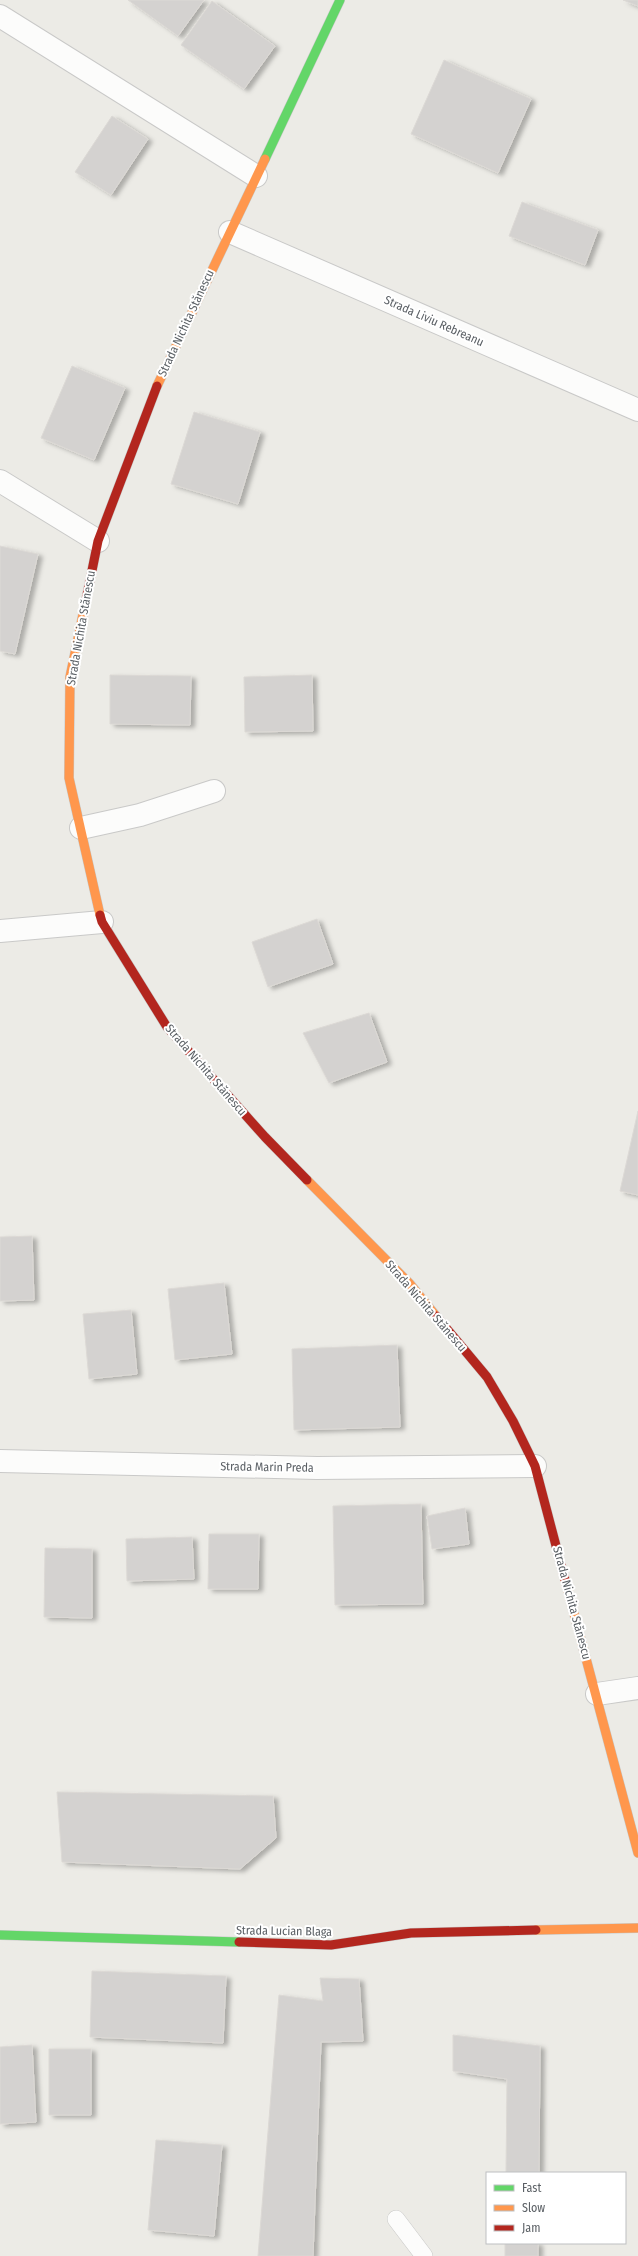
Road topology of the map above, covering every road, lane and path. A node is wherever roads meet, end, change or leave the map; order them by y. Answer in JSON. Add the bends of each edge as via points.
{"nodes":[{"id":1,"x":340,"y":0,"type":"edge"},
{"id":2,"x":0,"y":16,"type":"edge"},
{"id":3,"x":256,"y":176,"type":"junction"},
{"id":4,"x":230,"y":232,"type":"junction"},
{"id":5,"x":638,"y":410,"type":"edge"},
{"id":6,"x":0,"y":481,"type":"edge"},
{"id":7,"x":98,"y":541,"type":"junction"},
{"id":8,"x":214,"y":790,"type":"dead end"},
{"id":9,"x":81,"y":828,"type":"junction"},
{"id":10,"x":102,"y":922,"type":"junction"},
{"id":11,"x":0,"y":931,"type":"edge"},
{"id":12,"x":0,"y":1461,"type":"edge"},
{"id":13,"x":535,"y":1466,"type":"junction"},
{"id":14,"x":638,"y":1688,"type":"edge"},
{"id":15,"x":597,"y":1694,"type":"junction"},
{"id":16,"x":638,"y":1853,"type":"edge"},
{"id":17,"x":638,"y":1928,"type":"edge"},
{"id":18,"x":0,"y":1935,"type":"edge"},
{"id":19,"x":396,"y":2219,"type":"dead end"},
{"id":20,"x":424,"y":2256,"type":"edge"}],
"edges":[{"from":1,"to":3,"type":"street","name":"Strada Nichita Stănescu"},
{"from":2,"to":3,"type":"street"},
{"from":3,"to":4,"type":"street","name":"Strada Nichita Stănescu"},
{"from":4,"to":5,"type":"street","name":"Strada Liviu Rebreanu"},
{"from":4,"to":7,"type":"street","name":"Strada Nichita Stănescu","via":[[160,379]]},
{"from":6,"to":7,"type":"street"},
{"from":7,"to":9,"type":"street","name":"Strada Nichita Stănescu","via":[[70,678],[69,778]]},
{"from":8,"to":9,"type":"street","via":[[140,815]]},
{"from":9,"to":10,"type":"street","name":"Strada Nichita Stănescu"},
{"from":10,"to":11,"type":"street"},
{"from":10,"to":13,"type":"street","name":"Strada Nichita Stănescu","via":[[167,1027],[265,1137],[410,1284],[487,1377]]},
{"from":12,"to":13,"type":"street","name":"Strada Marin Preda","via":[[317,1468]]},
{"from":13,"to":15,"type":"street","name":"Strada Nichita Stănescu"},
{"from":14,"to":15,"type":"street"},
{"from":15,"to":16,"type":"street","name":"Strada Nichita Stănescu"},
{"from":17,"to":18,"type":"street","name":"Strada Lucian Blaga","via":[[410,1933],[330,1945]]},
{"from":19,"to":20,"type":"lane"}]}
